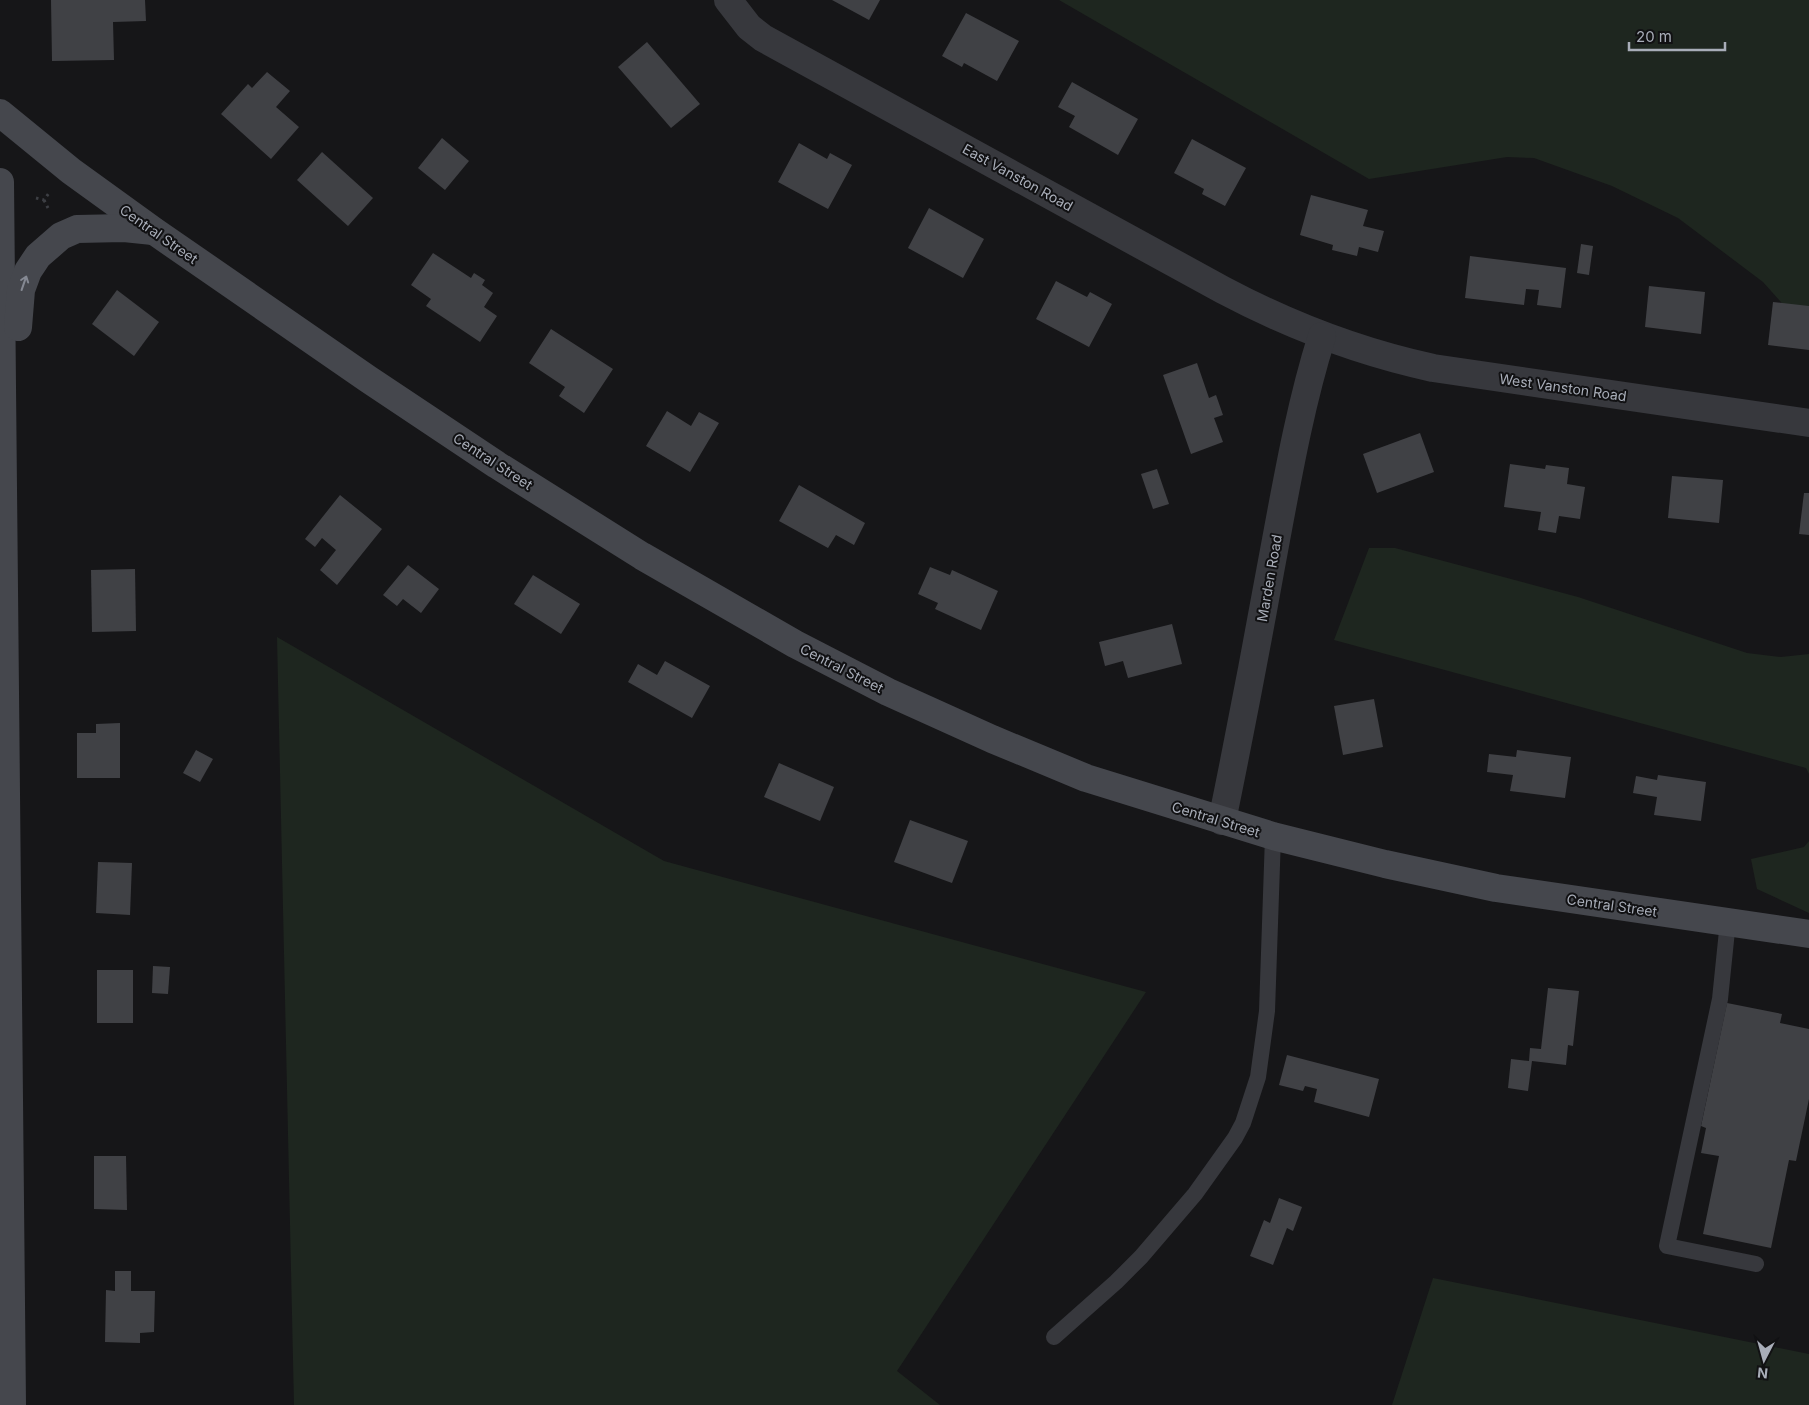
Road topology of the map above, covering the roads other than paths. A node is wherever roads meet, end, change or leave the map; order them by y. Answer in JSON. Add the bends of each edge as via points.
{"nodes":[{"id":1,"x":728,"y":0,"type":"edge"},
{"id":2,"x":0,"y":113,"type":"edge"},
{"id":3,"x":0,"y":182,"type":"edge"},
{"id":4,"x":154,"y":231,"type":"junction"},
{"id":5,"x":1322,"y":336,"type":"junction"},
{"id":6,"x":1809,"y":423,"type":"edge"},
{"id":7,"x":3,"y":506,"type":"junction"},
{"id":8,"x":1222,"y":821,"type":"junction"},
{"id":9,"x":1273,"y":836,"type":"junction"},
{"id":10,"x":1728,"y":922,"type":"junction"},
{"id":11,"x":1809,"y":934,"type":"edge"},
{"id":12,"x":5,"y":1145,"type":"edge"},
{"id":13,"x":1756,"y":1264,"type":"dead end"},
{"id":14,"x":1054,"y":1337,"type":"dead end"},
{"id":15,"x":12,"y":1405,"type":"edge"}],
"edges":[{"from":1,"to":5,"type":"street","name":"East Vanston Road","via":[[749,27],[763,38],[1230,294]]},
{"from":2,"to":4,"type":"main road","name":"Central Street","via":[[71,171]]},
{"from":3,"to":7,"type":"main road"},
{"from":7,"to":4,"type":"main road","one_way":true,"via":[[21,290],[28,271],[38,256],[61,236],[77,229]]},
{"from":4,"to":8,"type":"main road","name":"Central Street","via":[[497,465],[642,556],[795,644],[888,692],[1086,778]]},
{"from":5,"to":6,"type":"street","name":"West Vanston Road","via":[[1433,368]]},
{"from":5,"to":8,"type":"street","name":"Marden Road","via":[[1312,365],[1284,495]]},
{"from":7,"to":12,"type":"main road"},
{"from":8,"to":9,"type":"main road","name":"Central Street"},
{"from":9,"to":10,"type":"main road","name":"Central Street","via":[[1496,888]]},
{"from":9,"to":14,"type":"lane","via":[[1264,1038],[1258,1077],[1243,1123],[1195,1194],[1141,1257]]},
{"from":10,"to":11,"type":"main road","name":"Central Street"},
{"from":10,"to":13,"type":"lane","via":[[1720,999],[1667,1246]]},
{"from":12,"to":15,"type":"main road"}]}
